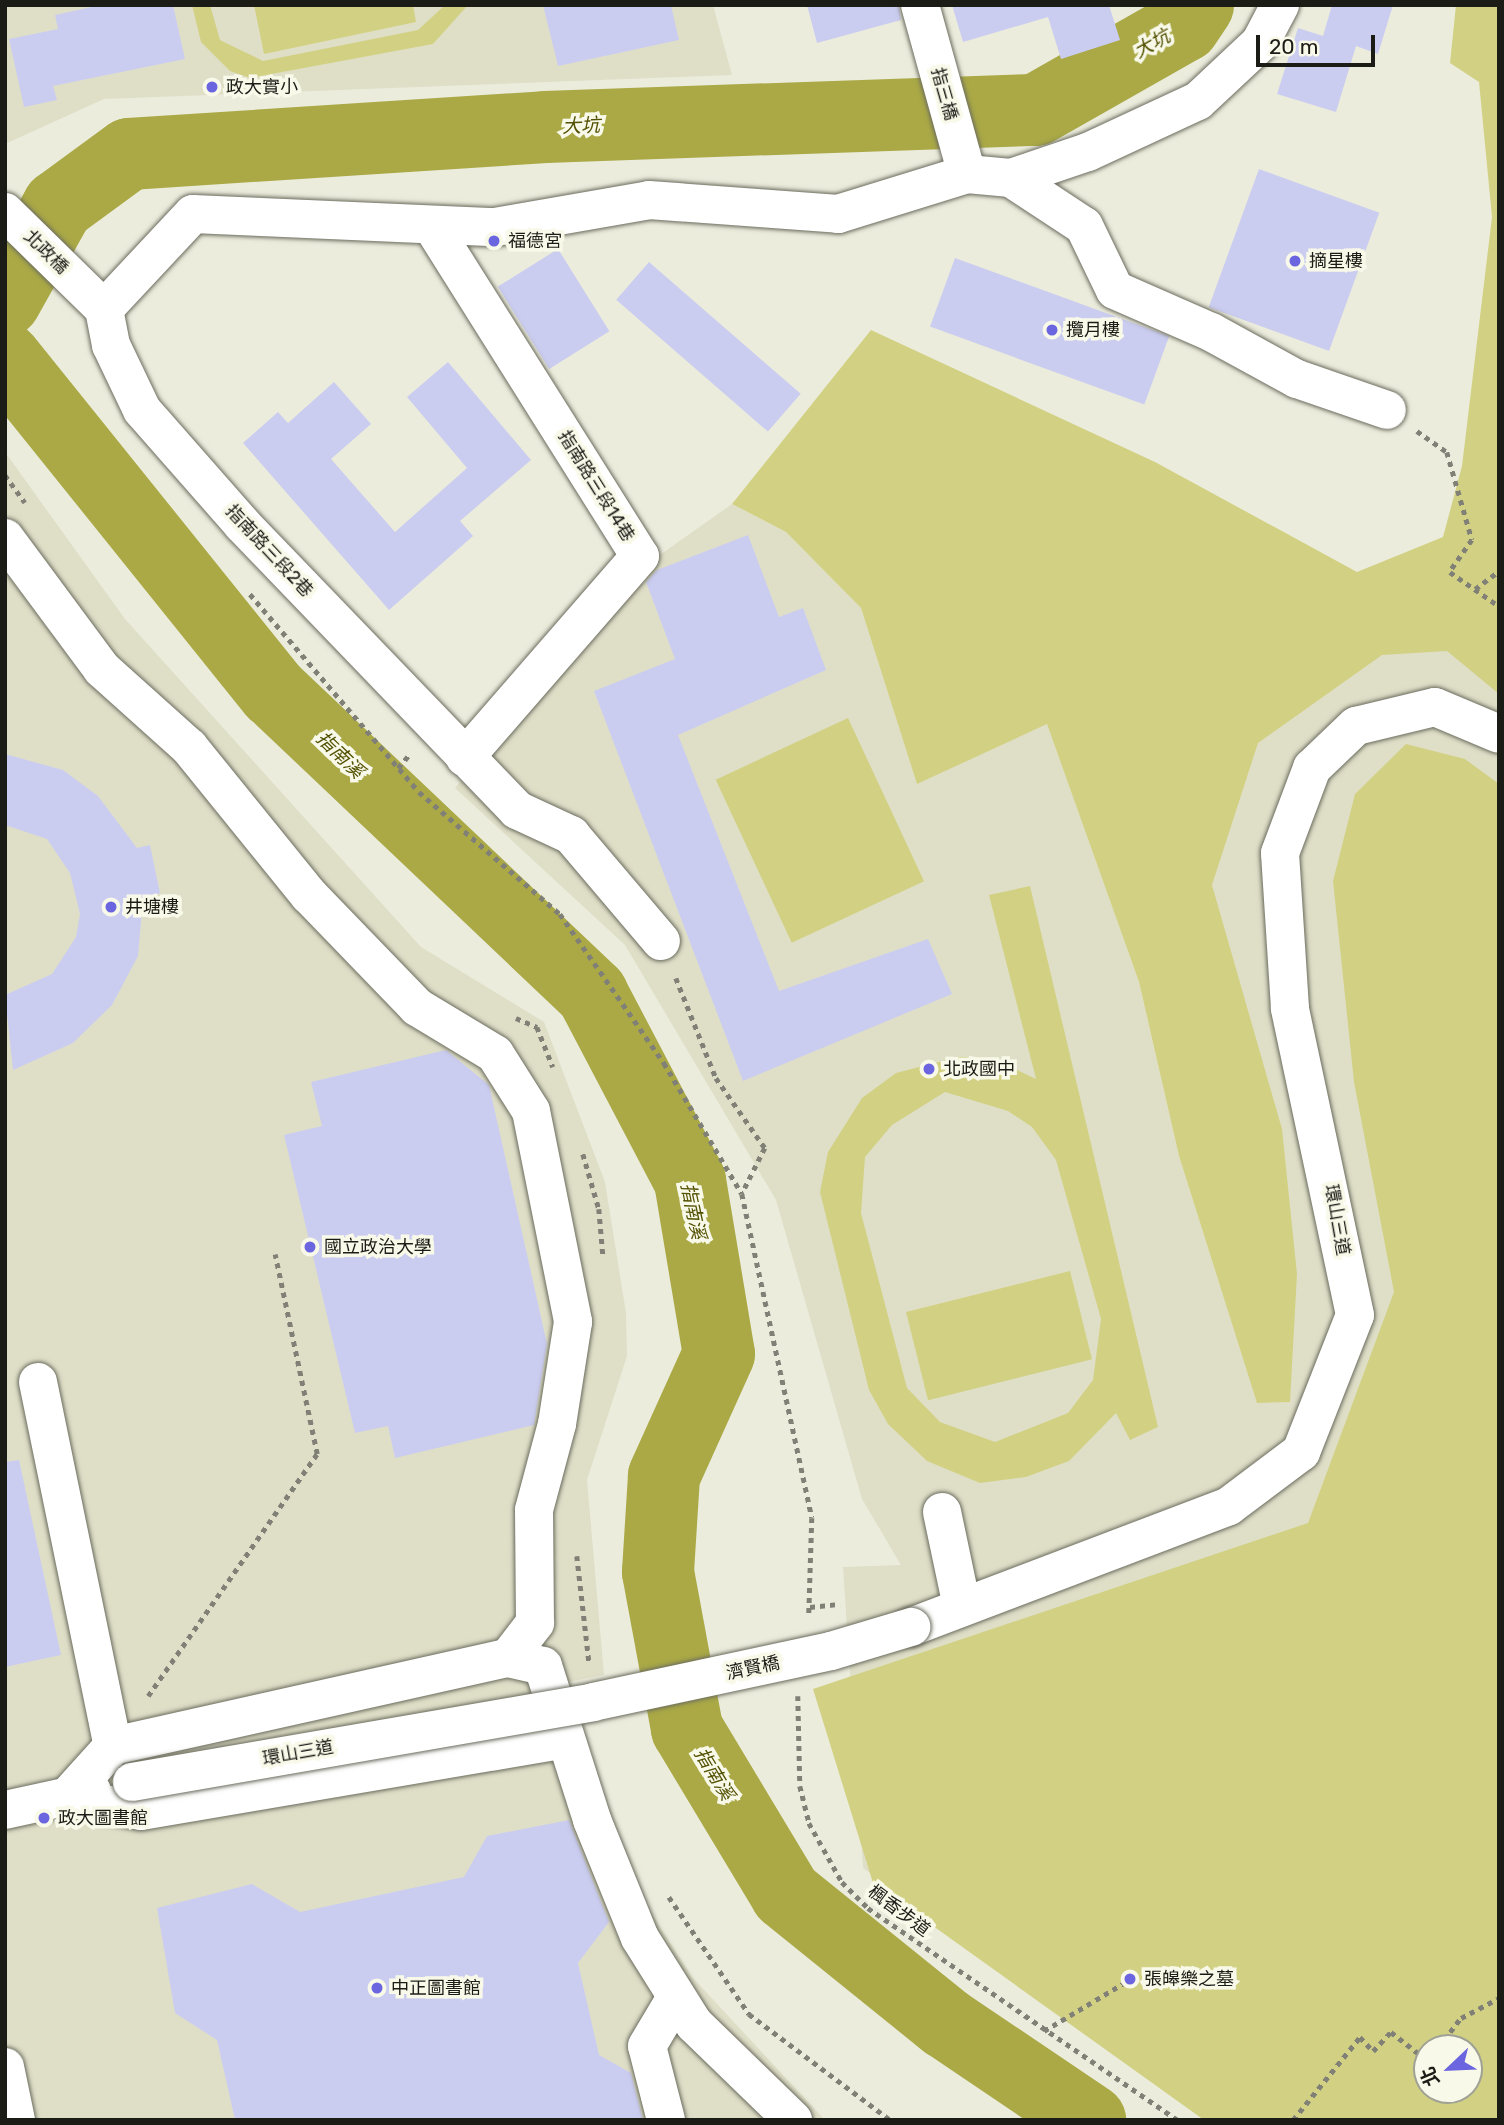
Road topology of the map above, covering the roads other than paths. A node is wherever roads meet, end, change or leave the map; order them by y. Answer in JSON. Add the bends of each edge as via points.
{"nodes":[{"id":1,"x":920,"y":5,"type":"edge"},
{"id":2,"x":1280,"y":5,"type":"edge"},
{"id":3,"x":962,"y":158,"type":"junction"},
{"id":4,"x":1011,"y":178,"type":"junction"},
{"id":5,"x":5,"y":212,"type":"edge"},
{"id":6,"x":432,"y":226,"type":"junction"},
{"id":7,"x":95,"y":300,"type":"junction"},
{"id":8,"x":1387,"y":410,"type":"road end"},
{"id":9,"x":5,"y":538,"type":"edge"},
{"id":10,"x":1499,"y":734,"type":"edge"},
{"id":11,"x":470,"y":762,"type":"junction"},
{"id":12,"x":661,"y":941,"type":"road end"},
{"id":13,"x":38,"y":1382,"type":"dead end"},
{"id":14,"x":942,"y":1512,"type":"dead end"},
{"id":15,"x":962,"y":1606,"type":"junction"},
{"id":16,"x":911,"y":1627,"type":"joint"},
{"id":17,"x":525,"y":1662,"type":"junction"},
{"id":18,"x":593,"y":1702,"type":"joint"},
{"id":19,"x":565,"y":1739,"type":"junction"},
{"id":20,"x":113,"y":1746,"type":"junction"},
{"id":21,"x":67,"y":1797,"type":"junction"},
{"id":22,"x":5,"y":1810,"type":"edge"},
{"id":23,"x":675,"y":2000,"type":"junction"},
{"id":24,"x":5,"y":2067,"type":"edge"},
{"id":25,"x":16,"y":2120,"type":"edge"},
{"id":26,"x":666,"y":2120,"type":"edge"},
{"id":27,"x":793,"y":2120,"type":"edge"}],
"edges":[{"from":1,"to":3,"type":"lane","name":"指三橋"},
{"from":2,"to":4,"type":"lane","via":[[1260,43],[1198,101],[1088,152]]},
{"from":3,"to":4,"type":"lane"},
{"from":3,"to":6,"type":"lane","via":[[838,214],[649,200],[495,227]]},
{"from":4,"to":8,"type":"lane","via":[[1084,226],[1115,290],[1211,332],[1297,379]]},
{"from":5,"to":7,"type":"lane","name":"北政橋"},
{"from":6,"to":7,"type":"lane","via":[[193,214]]},
{"from":6,"to":11,"type":"lane","name":"指南路三段14巷","via":[[640,556]]},
{"from":7,"to":11,"type":"lane","name":"指南路三段2巷","via":[[142,410]]},
{"from":9,"to":17,"type":"lane","via":[[102,669],[189,747],[318,905],[416,1007],[495,1054],[530,1111],[573,1322],[557,1424],[534,1510],[535,1623]]},
{"from":10,"to":15,"type":"lane","name":"環山三道","via":[[1435,707],[1356,726],[1312,768],[1280,853],[1290,1008],[1355,1315],[1301,1452],[1229,1506],[1114,1554]]},
{"from":11,"to":12,"type":"lane","name":"指南路三段2巷","via":[[517,810],[571,835]]},
{"from":13,"to":20,"type":"lane"},
{"from":14,"to":15,"type":"lane"},
{"from":15,"to":16,"type":"lane","name":"環山三道"},
{"from":16,"to":18,"type":"lane","name":"濟賢橋","bridge":true,"via":[[831,1651]]},
{"from":17,"to":19,"type":"lane"},
{"from":17,"to":20,"type":"lane"},
{"from":18,"to":21,"type":"lane","name":"環山三道","bridge":true},
{"from":19,"to":21,"type":"lane","via":[[141,1811]]},
{"from":19,"to":23,"type":"lane","via":[[640,1938]]},
{"from":20,"to":21,"type":"lane"},
{"from":21,"to":22,"type":"lane","name":"環山三道"},
{"from":23,"to":26,"type":"lane","via":[[647,2046]]},
{"from":23,"to":27,"type":"lane"},
{"from":24,"to":25,"type":"lane"}]}
